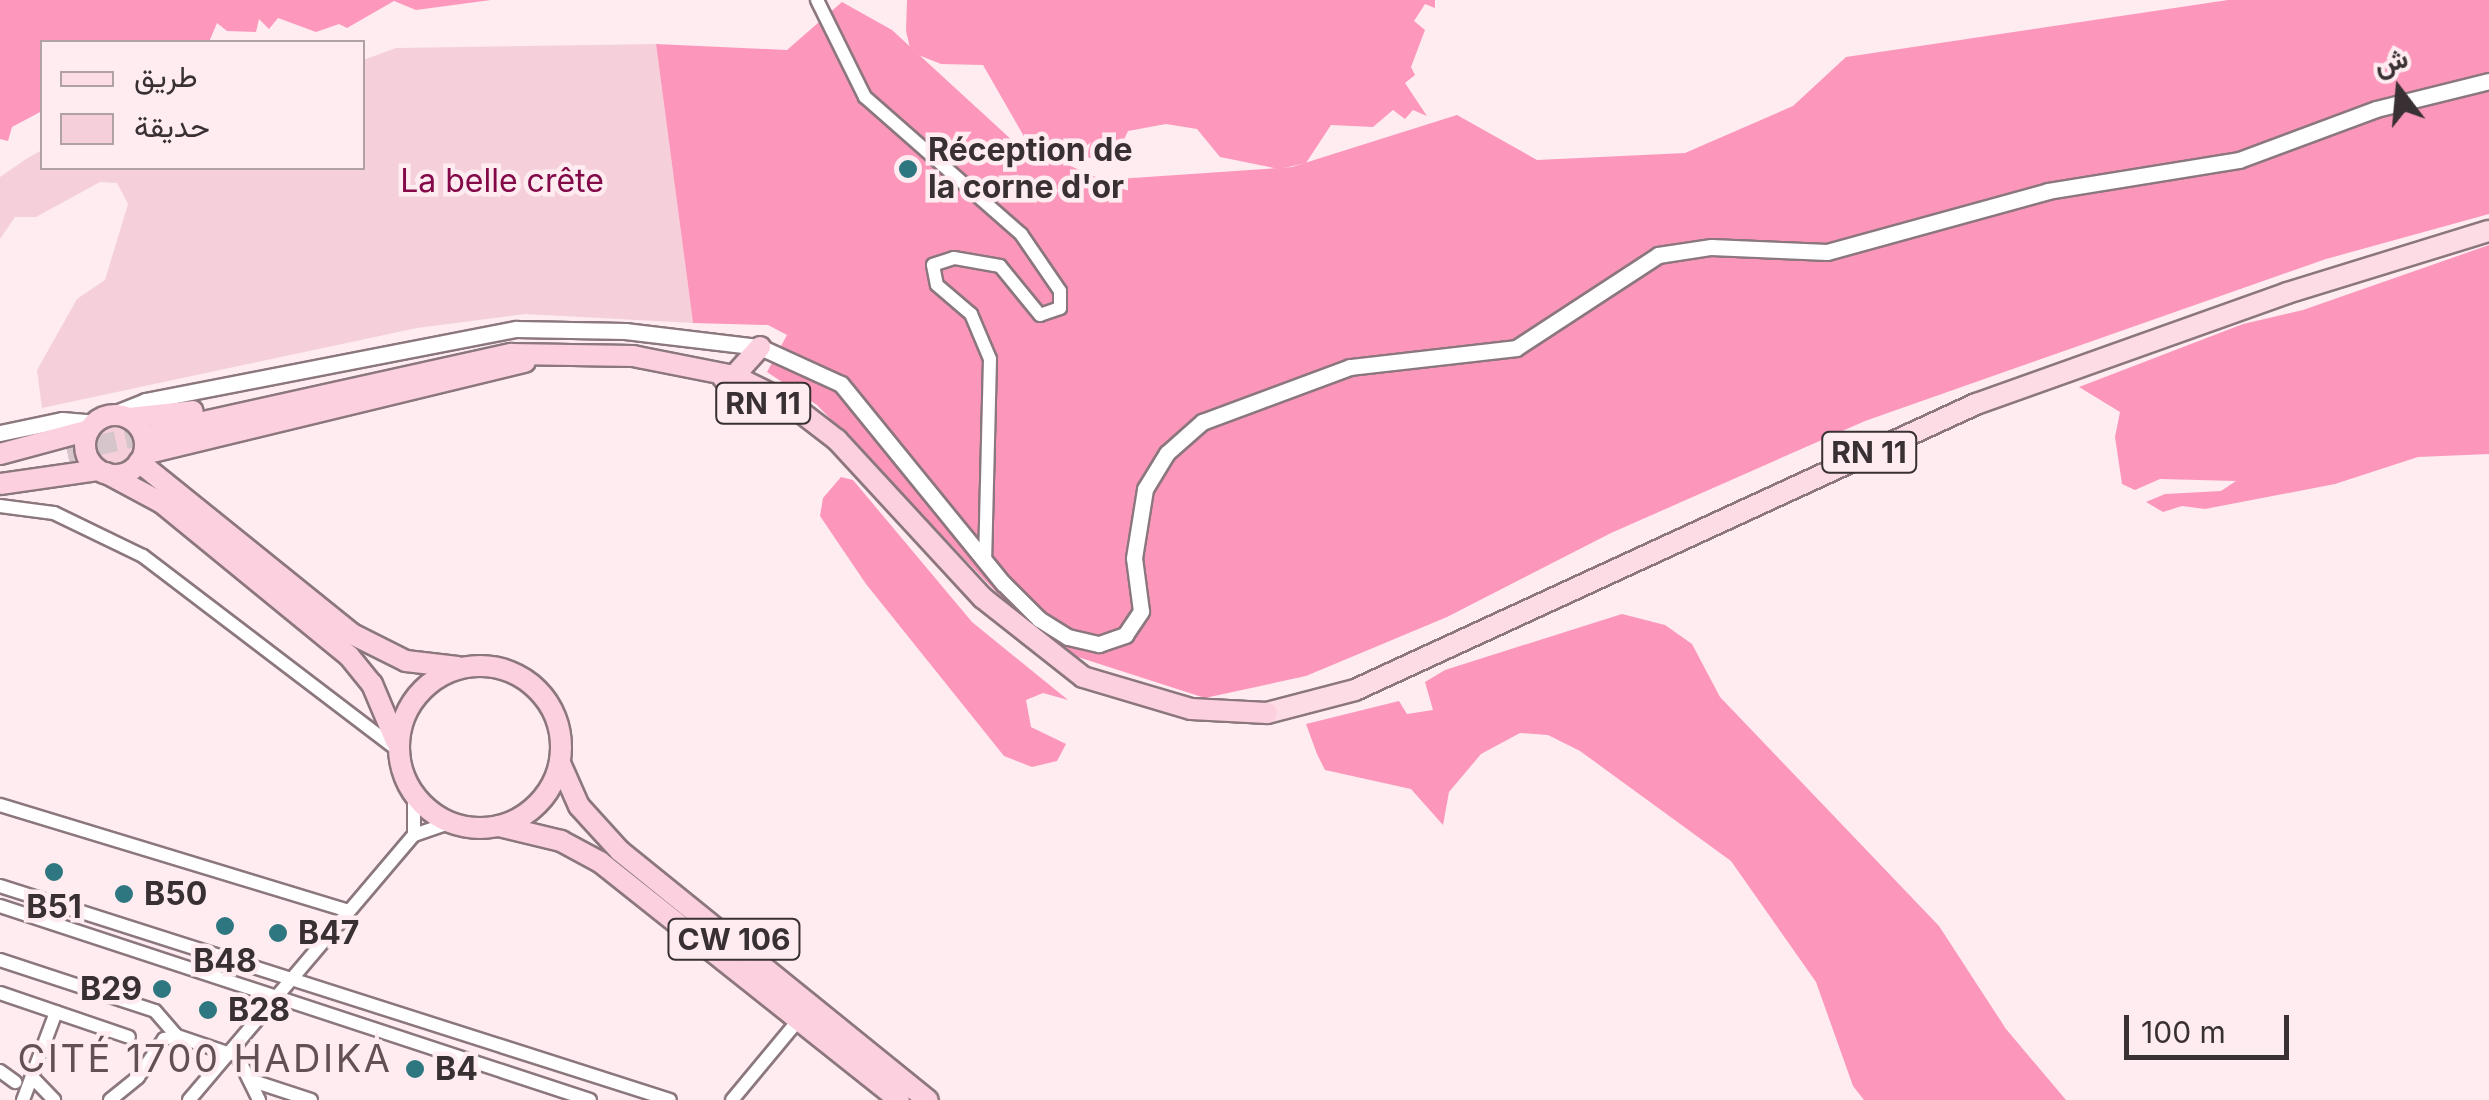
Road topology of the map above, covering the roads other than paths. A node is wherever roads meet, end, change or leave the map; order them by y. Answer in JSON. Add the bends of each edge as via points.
{"nodes":[{"id":1,"x":817,"y":0,"type":"edge"},
{"id":2,"x":2489,"y":81,"type":"edge"},
{"id":3,"x":2489,"y":232,"type":"edge"},
{"id":4,"x":763,"y":347,"type":"junction"},
{"id":5,"x":529,"y":357,"type":"junction"},
{"id":6,"x":734,"y":376,"type":"junction"},
{"id":7,"x":691,"y":377,"type":"junction"},
{"id":8,"x":779,"y":398,"type":"junction"},
{"id":9,"x":106,"y":421,"type":"junction"},
{"id":10,"x":0,"y":433,"type":"edge"},
{"id":11,"x":166,"y":438,"type":"junction"},
{"id":12,"x":0,"y":454,"type":"edge"},
{"id":13,"x":68,"y":455,"type":"tunnel mouth"},
{"id":14,"x":141,"y":458,"type":"junction"},
{"id":15,"x":0,"y":469,"type":"edge"},
{"id":16,"x":102,"y":472,"type":"junction"},
{"id":17,"x":0,"y":484,"type":"edge"},
{"id":18,"x":180,"y":498,"type":"junction"},
{"id":19,"x":0,"y":506,"type":"edge"},
{"id":20,"x":984,"y":514,"type":"junction"},
{"id":21,"x":957,"y":528,"type":"junction"},
{"id":22,"x":987,"y":565,"type":"junction"},
{"id":23,"x":465,"y":667,"type":"junction"},
{"id":24,"x":1267,"y":713,"type":"junction"},
{"id":25,"x":399,"y":752,"type":"junction"},
{"id":26,"x":560,"y":762,"type":"junction"},
{"id":27,"x":414,"y":795,"type":"junction"},
{"id":28,"x":0,"y":804,"type":"edge"},
{"id":29,"x":451,"y":822,"type":"junction"},
{"id":30,"x":496,"y":826,"type":"junction"},
{"id":31,"x":414,"y":835,"type":"junction"},
{"id":32,"x":0,"y":886,"type":"edge"},
{"id":33,"x":0,"y":906,"type":"edge"},
{"id":34,"x":346,"y":910,"type":"junction"},
{"id":35,"x":0,"y":960,"type":"edge"},
{"id":36,"x":289,"y":980,"type":"junction"},
{"id":37,"x":0,"y":993,"type":"edge"},
{"id":38,"x":274,"y":998,"type":"junction"},
{"id":39,"x":56,"y":1012,"type":"junction"},
{"id":40,"x":800,"y":1018,"type":"junction"},
{"id":41,"x":177,"y":1036,"type":"junction"},
{"id":42,"x":129,"y":1037,"type":"dead end"},
{"id":43,"x":232,"y":1052,"type":"junction"},
{"id":44,"x":0,"y":1071,"type":"edge"},
{"id":45,"x":32,"y":1077,"type":"junction"},
{"id":46,"x":254,"y":1081,"type":"junction"},
{"id":47,"x":15,"y":1082,"type":"dead end"},
{"id":48,"x":23,"y":1100,"type":"edge"},
{"id":49,"x":54,"y":1100,"type":"edge"},
{"id":50,"x":110,"y":1100,"type":"edge"},
{"id":51,"x":189,"y":1100,"type":"edge"},
{"id":52,"x":259,"y":1100,"type":"edge"},
{"id":53,"x":311,"y":1100,"type":"edge"},
{"id":54,"x":590,"y":1100,"type":"edge"},
{"id":55,"x":670,"y":1100,"type":"edge"},
{"id":56,"x":732,"y":1100,"type":"edge"},
{"id":57,"x":899,"y":1100,"type":"edge"},
{"id":58,"x":928,"y":1100,"type":"edge"}],
"edges":[{"from":1,"to":20,"type":"street","via":[[865,97],[1021,234],[1060,291],[1060,308],[1040,315],[1000,266],[954,258],[933,265],[937,285],[971,314],[990,358]]},
{"from":2,"to":22,"type":"street","via":[[2376,108],[2239,160],[2048,191],[1827,252],[1711,247],[1658,255],[1516,348],[1350,367],[1202,422],[1167,453],[1145,489],[1134,558],[1140,611],[1124,635],[1100,644],[1068,637],[1039,619]]},
{"from":3,"to":24,"type":"main road","number":"RN 11","via":[[2286,293],[1976,404],[1355,690]]},
{"from":4,"to":6,"type":"highway"},
{"from":4,"to":8,"type":"highway","via":[[762,370]]},
{"from":4,"to":9,"type":"street","via":[[625,331],[516,329],[145,401]]},
{"from":4,"to":21,"type":"street","via":[[841,384]]},
{"from":5,"to":6,"type":"highway","number":"RN 11","via":[[633,356]]},
{"from":5,"to":7,"type":"highway","number":"RN 11"},
{"from":5,"to":9,"type":"highway","via":[[471,350],[180,414]]},
{"from":5,"to":11,"type":"highway","number":"RN 11"},
{"from":6,"to":7,"type":"highway"},
{"from":6,"to":8,"type":"highway","number":"RN 11"},
{"from":7,"to":24,"type":"highway","number":"RN 11","via":[[768,405],[807,428],[1007,628],[1082,682],[1180,712]]},
{"from":8,"to":24,"type":"highway","number":"RN 11","via":[[837,440],[973,588],[1054,658],[1084,677],[1156,702]]},
{"from":9,"to":10,"type":"street","via":[[62,420]]},
{"from":9,"to":12,"type":"highway"},
{"from":9,"to":14,"type":"highway","via":[[143,434]]},
{"from":9,"to":16,"type":"highway","via":[[87,456]]},
{"from":11,"to":14,"type":"highway"},
{"from":11,"to":18,"type":"highway","via":[[163,468]]},
{"from":13,"to":15,"type":"highway"},
{"from":14,"to":16,"type":"highway","via":[[124,473]]},
{"from":14,"to":18,"type":"highway"},
{"from":16,"to":17,"type":"highway"},
{"from":16,"to":25,"type":"highway","via":[[162,503],[349,656],[390,716]]},
{"from":18,"to":23,"type":"highway","via":[[380,652]]},
{"from":19,"to":25,"type":"street","via":[[54,514],[143,556]]},
{"from":20,"to":21,"type":"street"},
{"from":20,"to":22,"type":"street"},
{"from":21,"to":22,"type":"street"},
{"from":23,"to":25,"type":"highway","via":[[443,675],[416,698],[401,728]]},
{"from":23,"to":26,"type":"highway","via":[[500,668],[542,694],[558,726]]},
{"from":25,"to":27,"type":"highway"},
{"from":26,"to":30,"type":"highway","via":[[538,804]]},
{"from":26,"to":58,"type":"highway","number":"CW 106","via":[[579,806],[620,851]]},
{"from":27,"to":29,"type":"highway"},
{"from":27,"to":31,"type":"street"},
{"from":28,"to":34,"type":"street"},
{"from":29,"to":30,"type":"highway"},
{"from":29,"to":31,"type":"street"},
{"from":30,"to":40,"type":"highway","number":"CW 106","via":[[548,836],[591,856]]},
{"from":31,"to":34,"type":"street"},
{"from":32,"to":36,"type":"street"},
{"from":33,"to":38,"type":"street"},
{"from":34,"to":36,"type":"street"},
{"from":35,"to":41,"type":"street","via":[[155,1010]]},
{"from":36,"to":38,"type":"street"},
{"from":36,"to":55,"type":"street"},
{"from":37,"to":39,"type":"street"},
{"from":38,"to":43,"type":"street"},
{"from":38,"to":54,"type":"street"},
{"from":39,"to":42,"type":"street"},
{"from":39,"to":45,"type":"street"},
{"from":40,"to":56,"type":"street"},
{"from":40,"to":57,"type":"highway","number":"CW 106"},
{"from":41,"to":43,"type":"street"},
{"from":41,"to":50,"type":"street","via":[[158,1043],[138,1077]]},
{"from":43,"to":46,"type":"street"},
{"from":43,"to":51,"type":"street"},
{"from":44,"to":47,"type":"street"},
{"from":45,"to":48,"type":"street"},
{"from":45,"to":49,"type":"street"},
{"from":46,"to":52,"type":"street"},
{"from":46,"to":53,"type":"street"}]}
